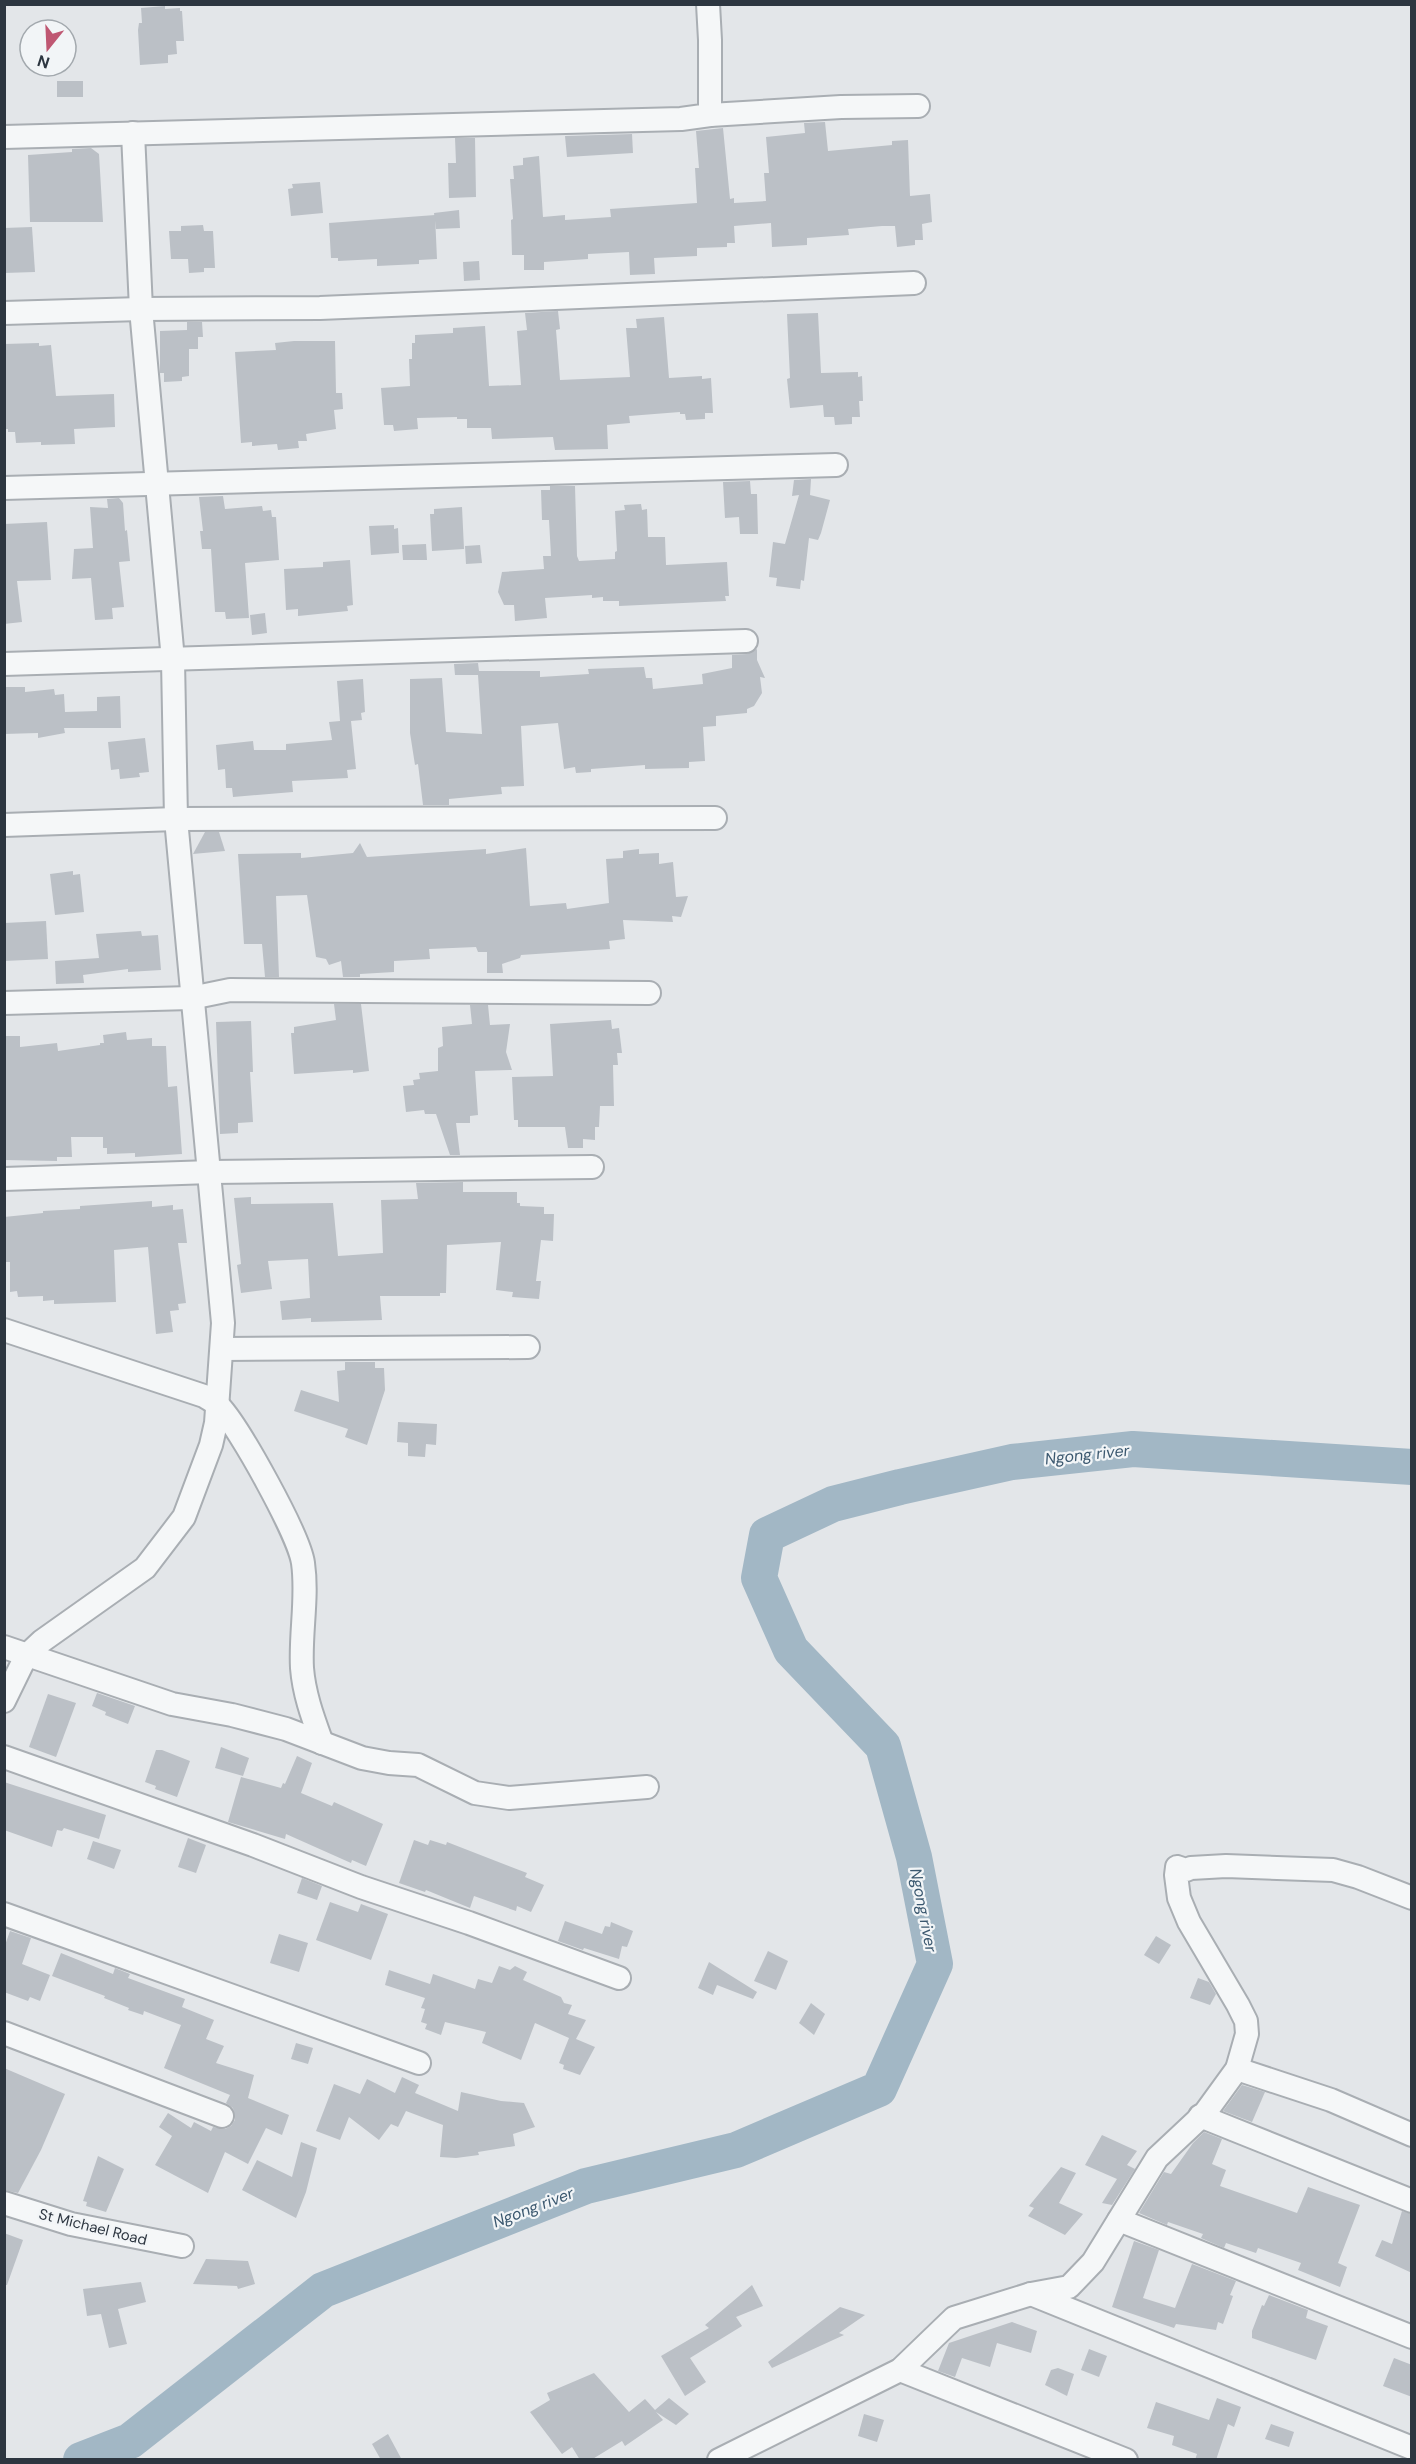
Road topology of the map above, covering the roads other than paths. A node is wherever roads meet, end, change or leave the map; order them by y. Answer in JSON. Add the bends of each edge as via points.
{"nodes":[{"id":1,"x":708,"y":4,"type":"edge"},
{"id":2,"x":918,"y":106,"type":"dead end"},
{"id":3,"x":710,"y":115,"type":"junction"},
{"id":4,"x":133,"y":133,"type":"junction"},
{"id":5,"x":4,"y":137,"type":"edge"},
{"id":6,"x":914,"y":283,"type":"dead end"},
{"id":7,"x":141,"y":309,"type":"junction"},
{"id":8,"x":4,"y":313,"type":"edge"},
{"id":9,"x":836,"y":465,"type":"dead end"},
{"id":10,"x":156,"y":485,"type":"junction"},
{"id":11,"x":4,"y":488,"type":"edge"},
{"id":12,"x":746,"y":641,"type":"dead end"},
{"id":13,"x":173,"y":660,"type":"junction"},
{"id":14,"x":4,"y":664,"type":"edge"},
{"id":15,"x":715,"y":818,"type":"dead end"},
{"id":16,"x":176,"y":819,"type":"junction"},
{"id":17,"x":4,"y":825,"type":"edge"},
{"id":18,"x":649,"y":993,"type":"dead end"},
{"id":19,"x":191,"y":998,"type":"junction"},
{"id":20,"x":4,"y":1003,"type":"edge"},
{"id":21,"x":592,"y":1167,"type":"dead end"},
{"id":22,"x":211,"y":1172,"type":"junction"},
{"id":23,"x":4,"y":1179,"type":"edge"},
{"id":24,"x":4,"y":1330,"type":"edge"},
{"id":25,"x":528,"y":1347,"type":"dead end"},
{"id":26,"x":223,"y":1349,"type":"junction"},
{"id":27,"x":219,"y":1405,"type":"junction"},
{"id":28,"x":4,"y":1647,"type":"edge"},
{"id":29,"x":26,"y":1656,"type":"junction"},
{"id":30,"x":4,"y":1701,"type":"edge"},
{"id":31,"x":322,"y":1743,"type":"junction"},
{"id":32,"x":4,"y":1757,"type":"edge"},
{"id":33,"x":647,"y":1787,"type":"dead end"},
{"id":34,"x":1412,"y":1898,"type":"edge"},
{"id":35,"x":4,"y":1914,"type":"edge"},
{"id":36,"x":619,"y":1978,"type":"dead end"},
{"id":37,"x":4,"y":2033,"type":"edge"},
{"id":38,"x":419,"y":2063,"type":"dead end"},
{"id":39,"x":1237,"y":2068,"type":"junction"},
{"id":40,"x":222,"y":2116,"type":"dead end"},
{"id":41,"x":1200,"y":2116,"type":"junction"},
{"id":42,"x":1412,"y":2135,"type":"edge"},
{"id":43,"x":1412,"y":2201,"type":"edge"},
{"id":44,"x":4,"y":2203,"type":"edge"},
{"id":45,"x":1119,"y":2220,"type":"junction"},
{"id":46,"x":182,"y":2246,"type":"dead end"},
{"id":47,"x":1031,"y":2294,"type":"junction"},
{"id":48,"x":1412,"y":2337,"type":"edge"},
{"id":49,"x":900,"y":2370,"type":"junction"},
{"id":50,"x":1412,"y":2448,"type":"edge"},
{"id":51,"x":722,"y":2459,"type":"edge"},
{"id":52,"x":1126,"y":2460,"type":"edge"}],
"edges":[{"from":1,"to":3,"type":"street"},
{"from":2,"to":3,"type":"street"},
{"from":3,"to":4,"type":"street","via":[[681,119]]},
{"from":4,"to":5,"type":"street"},
{"from":4,"to":7,"type":"street"},
{"from":6,"to":7,"type":"street","via":[[320,308]]},
{"from":7,"to":8,"type":"street"},
{"from":7,"to":10,"type":"street"},
{"from":9,"to":10,"type":"street"},
{"from":10,"to":11,"type":"street"},
{"from":10,"to":13,"type":"street"},
{"from":12,"to":13,"type":"street"},
{"from":13,"to":14,"type":"street"},
{"from":13,"to":16,"type":"street"},
{"from":15,"to":16,"type":"street"},
{"from":16,"to":17,"type":"street"},
{"from":16,"to":19,"type":"street"},
{"from":18,"to":19,"type":"street","via":[[230,990]]},
{"from":19,"to":20,"type":"street"},
{"from":19,"to":22,"type":"street"},
{"from":21,"to":22,"type":"street"},
{"from":22,"to":23,"type":"street"},
{"from":22,"to":26,"type":"street"},
{"from":24,"to":27,"type":"street","via":[[204,1396]]},
{"from":25,"to":26,"type":"street"},
{"from":26,"to":27,"type":"street"},
{"from":27,"to":29,"type":"street","via":[[211,1445],[184,1517],[145,1568]]},
{"from":27,"to":31,"type":"street","via":[[265,1480],[303,1561],[302,1667],[309,1707]]},
{"from":28,"to":29,"type":"street"},
{"from":29,"to":30,"type":"street"},
{"from":29,"to":31,"type":"street","via":[[172,1704],[286,1729]]},
{"from":31,"to":33,"type":"street","via":[[362,1758],[418,1765],[475,1793],[509,1798]]},
{"from":32,"to":36,"type":"street"},
{"from":34,"to":39,"type":"street","via":[[1333,1870],[1177,1867],[1179,1898],[1189,1923],[1246,2021],[1247,2034]]},
{"from":35,"to":38,"type":"street"},
{"from":37,"to":40,"type":"street"},
{"from":39,"to":41,"type":"street"},
{"from":39,"to":42,"type":"street","via":[[1331,2100]]},
{"from":41,"to":43,"type":"street"},
{"from":41,"to":45,"type":"street","via":[[1157,2158]]},
{"from":44,"to":46,"type":"street","name":"St Michael Road","via":[[70,2224]]},
{"from":45,"to":47,"type":"street","via":[[1093,2262],[1069,2287]]},
{"from":45,"to":48,"type":"street"},
{"from":47,"to":49,"type":"street","via":[[954,2318]]},
{"from":47,"to":50,"type":"street"},
{"from":49,"to":51,"type":"street"},
{"from":49,"to":52,"type":"street"}]}
